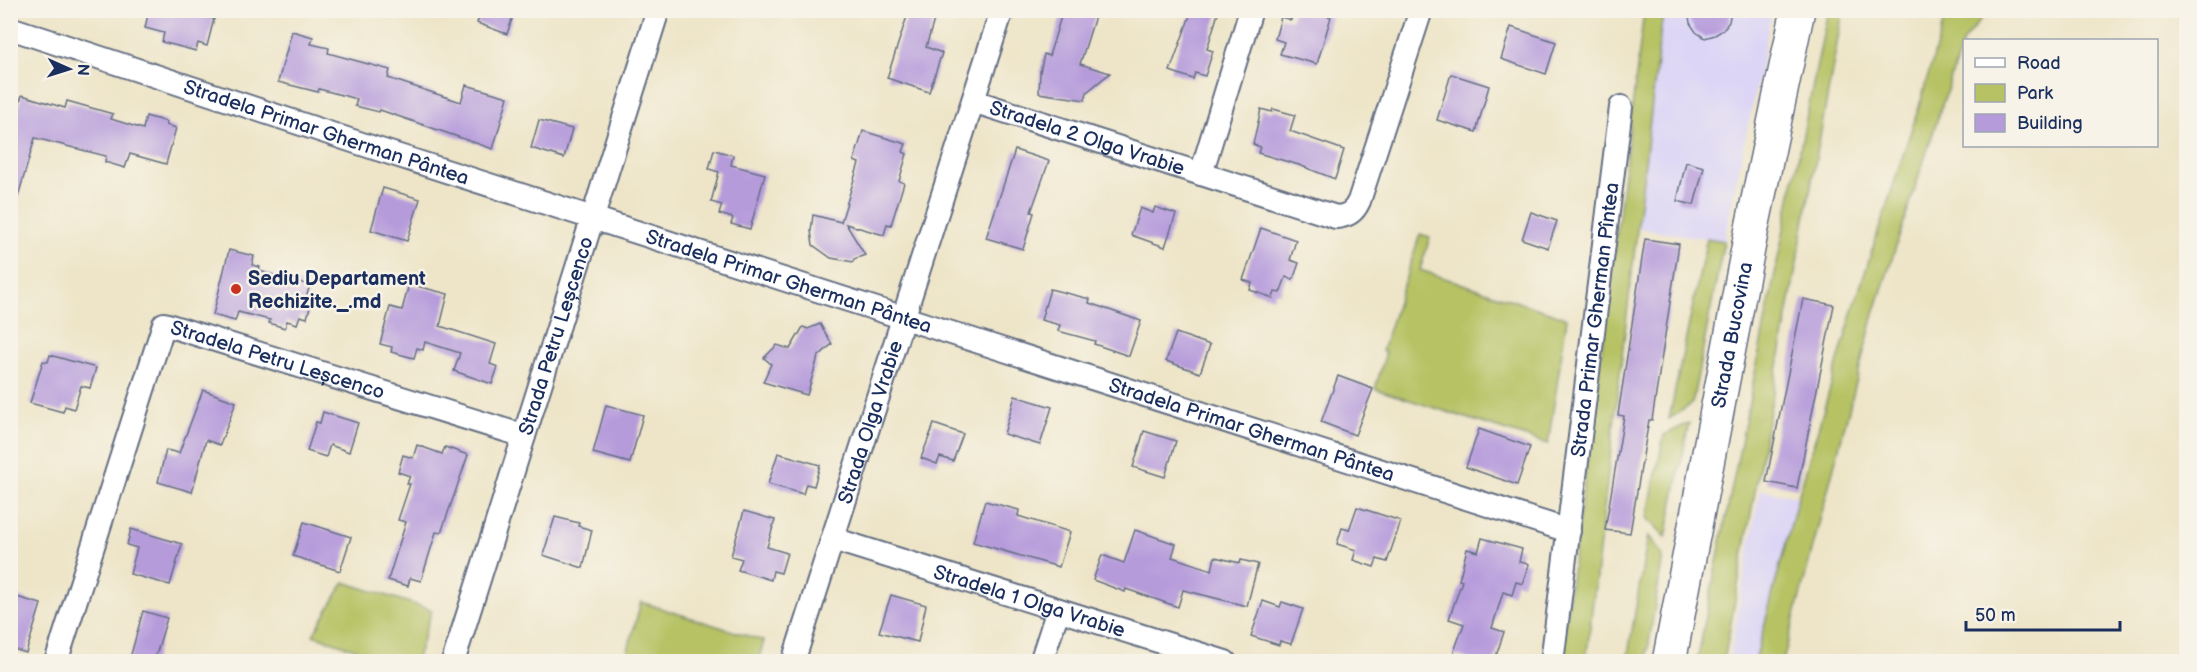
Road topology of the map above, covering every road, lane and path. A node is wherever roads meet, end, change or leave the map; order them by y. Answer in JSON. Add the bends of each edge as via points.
{"nodes":[{"id":1,"x":658,"y":10,"type":"edge"},
{"id":2,"x":1002,"y":10,"type":"edge"},
{"id":3,"x":1251,"y":10,"type":"edge"},
{"id":4,"x":1421,"y":10,"type":"edge"},
{"id":5,"x":1798,"y":10,"type":"edge"},
{"id":6,"x":10,"y":28,"type":"edge"},
{"id":7,"x":973,"y":101,"type":"junction"},
{"id":8,"x":1621,"y":107,"type":"dead end"},
{"id":9,"x":1201,"y":174,"type":"junction"},
{"id":10,"x":593,"y":218,"type":"junction"},
{"id":11,"x":904,"y":317,"type":"junction"},
{"id":12,"x":525,"y":436,"type":"junction"},
{"id":13,"x":1569,"y":531,"type":"junction"},
{"id":14,"x":833,"y":539,"type":"junction"},
{"id":15,"x":1059,"y":610,"type":"junction"},
{"id":16,"x":56,"y":662,"type":"edge"},
{"id":17,"x":453,"y":662,"type":"edge"},
{"id":18,"x":793,"y":662,"type":"edge"},
{"id":19,"x":1041,"y":662,"type":"edge"},
{"id":20,"x":1225,"y":662,"type":"edge"},
{"id":21,"x":1552,"y":662,"type":"edge"},
{"id":22,"x":1669,"y":662,"type":"edge"}],
"edges":[{"from":1,"to":10,"type":"street","name":"Strada Petru Leșcenco"},
{"from":2,"to":7,"type":"street","name":"Strada Olga Vrabie"},
{"from":3,"to":9,"type":"street","name":"Stradela 2 Olga Vrabie"},
{"from":4,"to":9,"type":"street","name":"Stradela 2 Olga Vrabie","via":[[1359,201],[1349,214],[1336,217]]},
{"from":5,"to":22,"type":"main road","name":"Strada Bucovina"},
{"from":6,"to":10,"type":"street","name":"Stradela Primar Gherman Pântea"},
{"from":7,"to":9,"type":"street","name":"Stradela 2 Olga Vrabie"},
{"from":7,"to":11,"type":"street","name":"Strada Olga Vrabie"},
{"from":8,"to":13,"type":"street","name":"Strada Primar Gherman Pîntea"},
{"from":10,"to":11,"type":"street","name":"Stradela Primar Gherman Pântea"},
{"from":10,"to":12,"type":"street","name":"Strada Petru Leșcenco"},
{"from":11,"to":13,"type":"street","name":"Stradela Primar Gherman Pântea"},
{"from":11,"to":14,"type":"street","name":"Strada Olga Vrabie"},
{"from":12,"to":16,"type":"street","name":"Stradela Petru Leșcenco","via":[[164,324]]},
{"from":12,"to":17,"type":"street","name":"Strada Petru Leșcenco"},
{"from":13,"to":21,"type":"street","name":"Strada Primar Gherman Pîntea"},
{"from":14,"to":15,"type":"street","name":"Stradela 1 Olga Vrabie"},
{"from":14,"to":18,"type":"street","name":"Strada Olga Vrabie"},
{"from":15,"to":19,"type":"street"},
{"from":15,"to":20,"type":"street","name":"Stradela 1 Olga Vrabie"}]}
